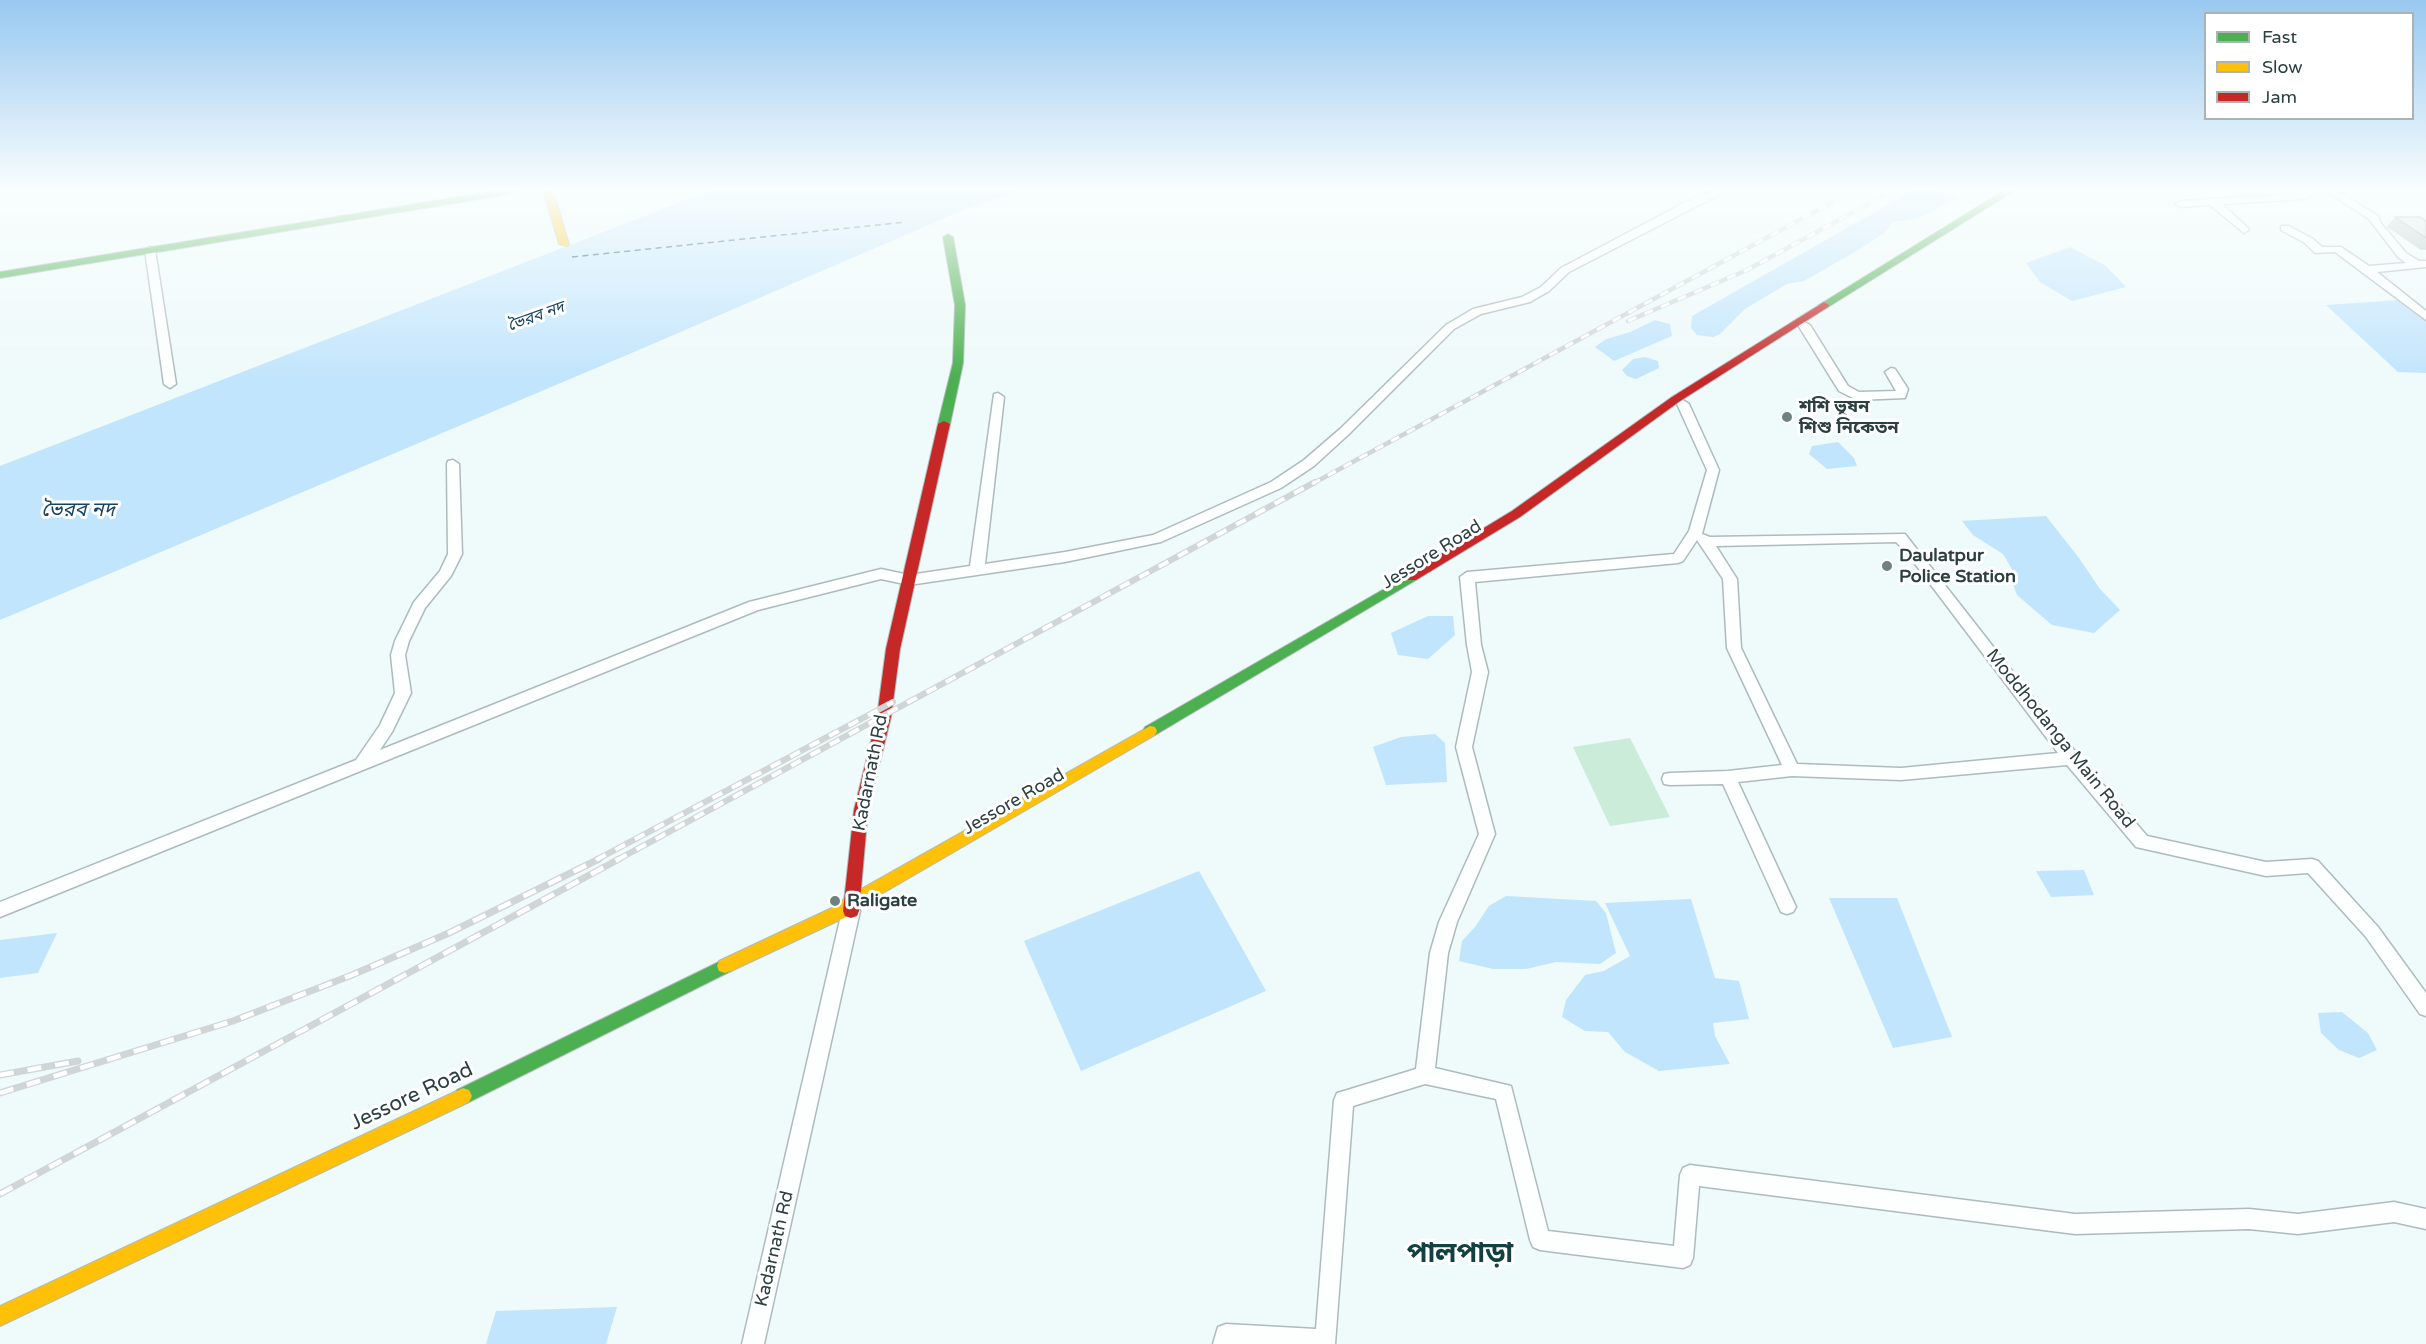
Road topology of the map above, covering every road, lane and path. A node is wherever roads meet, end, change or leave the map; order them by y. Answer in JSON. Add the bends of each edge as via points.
{"nodes":[{"id":1,"x":128,"y":254,"type":"edge"},
{"id":2,"x":151,"y":254,"type":"edge"},
{"id":3,"x":951,"y":254,"type":"edge"},
{"id":4,"x":1596,"y":254,"type":"edge"},
{"id":5,"x":1907,"y":254,"type":"edge"},
{"id":6,"x":1920,"y":254,"type":"edge"},
{"id":7,"x":2344,"y":254,"type":"edge"},
{"id":8,"x":2401,"y":254,"type":"edge"},
{"id":9,"x":2421,"y":265,"type":"edge"},
{"id":10,"x":2367,"y":270,"type":"junction"},
{"id":11,"x":0,"y":275,"type":"edge"},
{"id":12,"x":2426,"y":317,"type":"edge"},
{"id":13,"x":1804,"y":326,"type":"junction"},
{"id":14,"x":1891,"y":372,"type":"dead end"},
{"id":15,"x":170,"y":384,"type":"dead end"},
{"id":16,"x":998,"y":397,"type":"dead end"},
{"id":17,"x":1683,"y":404,"type":"junction"},
{"id":18,"x":453,"y":464,"type":"dead end"},
{"id":19,"x":1702,"y":537,"type":"junction"},
{"id":20,"x":977,"y":569,"type":"junction"},
{"id":21,"x":909,"y":580,"type":"junction"},
{"id":22,"x":2071,"y":758,"type":"junction"},
{"id":23,"x":362,"y":764,"type":"junction"},
{"id":24,"x":1792,"y":770,"type":"junction"},
{"id":25,"x":1728,"y":777,"type":"junction"},
{"id":26,"x":1670,"y":779,"type":"dead end"},
{"id":27,"x":1787,"y":907,"type":"dead end"},
{"id":28,"x":848,"y":908,"type":"junction"},
{"id":29,"x":0,"y":910,"type":"edge"},
{"id":30,"x":2426,"y":1008,"type":"edge"},
{"id":31,"x":1425,"y":1075,"type":"junction"},
{"id":32,"x":2426,"y":1219,"type":"edge"},
{"id":33,"x":0,"y":1316,"type":"edge"},
{"id":34,"x":753,"y":1344,"type":"edge"},
{"id":35,"x":1224,"y":1344,"type":"edge"}],
"edges":[{"from":1,"to":11,"type":"main road"},
{"from":2,"to":15,"type":"street"},
{"from":3,"to":21,"type":"main road","name":"Kadarnath Rd","via":[[960,305],[958,363]]},
{"from":4,"to":20,"type":"street","via":[[1565,270],[1526,300],[1477,311],[1450,327],[1335,440],[1276,485],[1156,539]]},
{"from":5,"to":28,"type":"main road","name":"Jessore Road","via":[[1734,360],[1506,520]]},
{"from":6,"to":13,"type":"main road","name":"Jessore Road"},
{"from":7,"to":10,"type":"street"},
{"from":8,"to":9,"type":"street"},
{"from":9,"to":10,"type":"street"},
{"from":10,"to":12,"type":"street"},
{"from":13,"to":14,"type":"street","via":[[1843,388],[1857,396],[1901,395],[1902,389]]},
{"from":13,"to":17,"type":"main road","name":"Jessore Road"},
{"from":16,"to":20,"type":"street"},
{"from":17,"to":19,"type":"street","via":[[1713,470]]},
{"from":17,"to":28,"type":"main road","name":"Jessore Road","via":[[1520,522],[1371,613],[921,877]]},
{"from":18,"to":23,"type":"street","via":[[454,554],[447,573],[419,606],[402,641],[398,656],[403,693]]},
{"from":19,"to":22,"type":"street","name":"Moddhodanga Main Road","via":[[1900,537]]},
{"from":19,"to":24,"type":"street","via":[[1730,579],[1734,648]]},
{"from":19,"to":31,"type":"street","via":[[1678,558],[1467,577],[1480,672],[1464,747],[1487,834],[1448,922],[1439,953]]},
{"from":20,"to":21,"type":"street"},
{"from":21,"to":23,"type":"street","via":[[881,574],[754,606]]},
{"from":21,"to":28,"type":"main road","name":"Kadarnath Rd","via":[[893,649],[885,717],[861,810]]},
{"from":22,"to":24,"type":"street","via":[[1901,774]]},
{"from":22,"to":30,"type":"street","name":"Moddhodanga Main Road","via":[[2142,842],[2266,869],[2312,866],[2372,932]]},
{"from":23,"to":29,"type":"street"},
{"from":24,"to":25,"type":"street"},
{"from":25,"to":26,"type":"street"},
{"from":25,"to":27,"type":"street"},
{"from":28,"to":33,"type":"main road","name":"Jessore Road"},
{"from":28,"to":34,"type":"street","name":"Kadarnath Rd"},
{"from":31,"to":32,"type":"street","via":[[1504,1092],[1540,1240],[1683,1258],[1690,1175],[2075,1224],[2249,1219],[2298,1224],[2394,1212]]},
{"from":31,"to":35,"type":"street","via":[[1344,1100],[1326,1340],[1226,1335]]}]}
